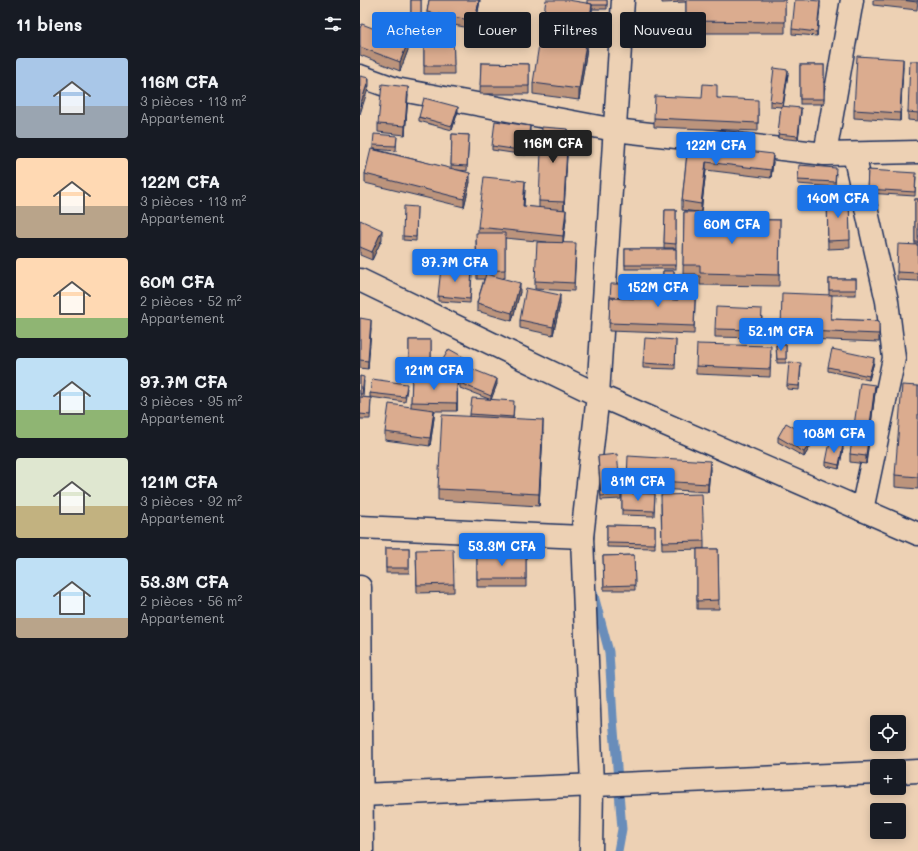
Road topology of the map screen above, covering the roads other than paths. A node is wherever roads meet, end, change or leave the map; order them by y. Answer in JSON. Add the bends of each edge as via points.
{"nodes":[{"id":1,"x":623,"y":0,"type":"edge"},
{"id":2,"x":852,"y":0,"type":"edge"},
{"id":3,"x":360,"y":76,"type":"edge"},
{"id":4,"x":616,"y":130,"type":"junction"},
{"id":5,"x":918,"y":152,"type":"edge"},
{"id":6,"x":825,"y":154,"type":"junction"},
{"id":7,"x":854,"y":154,"type":"junction"},
{"id":8,"x":360,"y":280,"type":"edge"},
{"id":9,"x":598,"y":395,"type":"junction"},
{"id":10,"x":862,"y":510,"type":"junction"},
{"id":11,"x":360,"y":527,"type":"edge"},
{"id":12,"x":918,"y":534,"type":"edge"},
{"id":13,"x":582,"y":537,"type":"junction"},
{"id":14,"x":360,"y":587,"type":"edge"},
{"id":15,"x":918,"y":771,"type":"edge"},
{"id":16,"x":906,"y":772,"type":"edge"},
{"id":17,"x":870,"y":773,"type":"edge"},
{"id":18,"x":592,"y":785,"type":"junction"},
{"id":19,"x":361,"y":795,"type":"edge"},
{"id":20,"x":362,"y":851,"type":"edge"},
{"id":21,"x":591,"y":851,"type":"edge"}],
"edges":[{"from":1,"to":4,"type":"street"},
{"from":2,"to":6,"type":"street"},
{"from":3,"to":4,"type":"street","via":[[396,89]]},
{"from":4,"to":6,"type":"street"},
{"from":4,"to":9,"type":"street"},
{"from":5,"to":7,"type":"street"},
{"from":6,"to":7,"type":"street"},
{"from":7,"to":10,"type":"street","via":[[887,301],[894,358]]},
{"from":8,"to":9,"type":"street"},
{"from":9,"to":10,"type":"street"},
{"from":9,"to":13,"type":"street"},
{"from":10,"to":12,"type":"street"},
{"from":11,"to":13,"type":"street"},
{"from":13,"to":18,"type":"street"},
{"from":14,"to":19,"type":"street"},
{"from":15,"to":16,"type":"street"},
{"from":17,"to":18,"type":"street"},
{"from":18,"to":19,"type":"street"},
{"from":18,"to":21,"type":"street"},
{"from":19,"to":20,"type":"street"}]}
